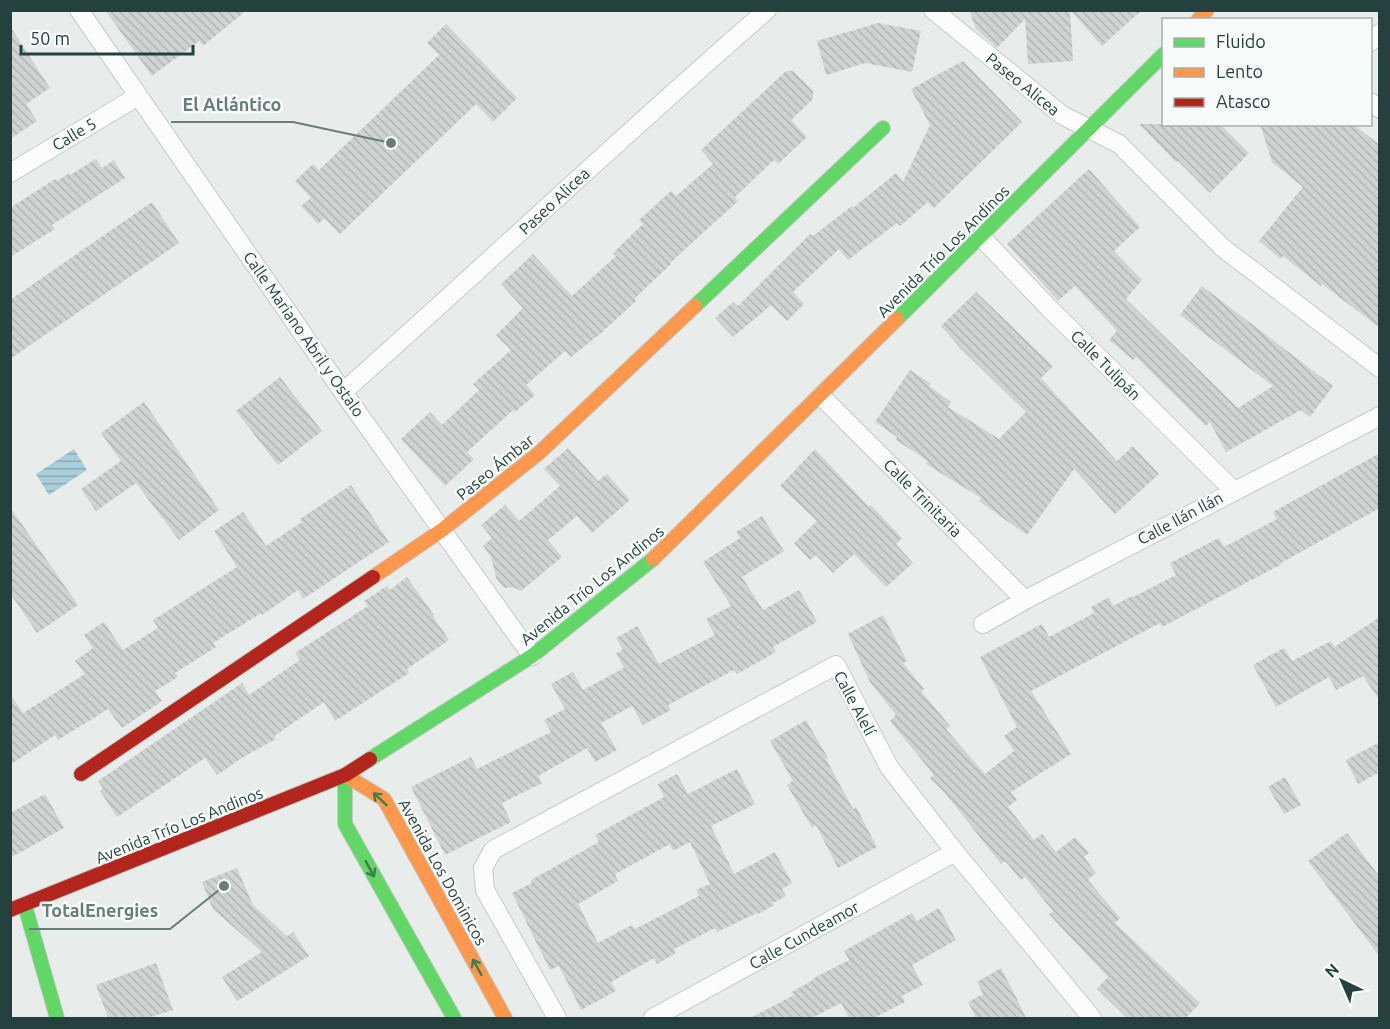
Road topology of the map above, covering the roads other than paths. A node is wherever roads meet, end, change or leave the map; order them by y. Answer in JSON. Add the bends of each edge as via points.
{"nodes":[{"id":1,"x":79,"y":10,"type":"edge"},
{"id":2,"x":767,"y":10,"type":"edge"},
{"id":3,"x":933,"y":10,"type":"edge"},
{"id":4,"x":1162,"y":56,"type":"edge"},
{"id":5,"x":138,"y":96,"type":"junction"},
{"id":6,"x":883,"y":128,"type":"dead end"},
{"id":7,"x":1088,"y":128,"type":"junction"},
{"id":8,"x":10,"y":173,"type":"edge"},
{"id":9,"x":981,"y":237,"type":"junction"},
{"id":10,"x":1380,"y":368,"type":"edge"},
{"id":11,"x":343,"y":393,"type":"junction"},
{"id":12,"x":820,"y":396,"type":"junction"},
{"id":13,"x":1380,"y":416,"type":"edge"},
{"id":14,"x":1234,"y":491,"type":"junction"},
{"id":15,"x":442,"y":530,"type":"junction"},
{"id":16,"x":1025,"y":600,"type":"junction"},
{"id":17,"x":983,"y":624,"type":"dead end"},
{"id":18,"x":532,"y":656,"type":"junction"},
{"id":19,"x":81,"y":774,"type":"dead end"},
{"id":20,"x":345,"y":775,"type":"junction"},
{"id":21,"x":955,"y":852,"type":"junction"},
{"id":22,"x":25,"y":906,"type":"junction"},
{"id":23,"x":10,"y":910,"type":"edge"},
{"id":24,"x":661,"y":1017,"type":"edge"},
{"id":25,"x":57,"y":1018,"type":"edge"},
{"id":26,"x":454,"y":1018,"type":"edge"},
{"id":27,"x":505,"y":1018,"type":"edge"},
{"id":28,"x":557,"y":1018,"type":"edge"},
{"id":29,"x":1092,"y":1018,"type":"edge"}],
"edges":[{"from":1,"to":5,"type":"street","name":"Calle Mariano Abril y Ostalo"},
{"from":2,"to":11,"type":"street","name":"Paseo Alicea"},
{"from":3,"to":7,"type":"street","name":"Paseo Alicea","via":[[1062,116]]},
{"from":4,"to":7,"type":"street","name":"Avenida Trío Los Andinos"},
{"from":5,"to":8,"type":"street","name":"Calle 5"},
{"from":5,"to":11,"type":"street","name":"Calle Mariano Abril y Ostalo"},
{"from":6,"to":15,"type":"street","name":"Paseo Ámbar","via":[[539,453]]},
{"from":7,"to":9,"type":"street","name":"Avenida Trío Los Andinos"},
{"from":7,"to":10,"type":"street","name":"Paseo Alicea","via":[[1119,144],[1223,248]]},
{"from":9,"to":12,"type":"street","name":"Avenida Trío Los Andinos"},
{"from":9,"to":14,"type":"street","name":"Calle Tulipán"},
{"from":11,"to":15,"type":"street","name":"Calle Mariano Abril y Ostalo"},
{"from":12,"to":16,"type":"street","name":"Calle Trinitaria"},
{"from":12,"to":18,"type":"street","name":"Avenida Trío Los Andinos","via":[[659,554]]},
{"from":13,"to":14,"type":"street","name":"Calle Ilán Ilán"},
{"from":14,"to":16,"type":"street","name":"Calle Ilán Ilán"},
{"from":15,"to":18,"type":"street","name":"Calle Mariano Abril y Ostalo"},
{"from":15,"to":19,"type":"street","name":"Paseo Ámbar"},
{"from":16,"to":17,"type":"street","name":"Calle Ilán Ilán"},
{"from":18,"to":20,"type":"street","name":"Avenida Trío Los Andinos"},
{"from":20,"to":22,"type":"street","name":"Avenida Trío Los Andinos"},
{"from":20,"to":26,"type":"street","one_way":true,"via":[[345,824]]},
{"from":27,"to":20,"type":"street","name":"Avenida Los Dominicos","one_way":true,"via":[[384,799]]},
{"from":21,"to":24,"type":"street","name":"Calle Cundeamor"},
{"from":21,"to":28,"type":"street","name":"Calle Alelí","via":[[888,766],[836,665],[493,850],[483,868],[485,890]]},
{"from":21,"to":29,"type":"street","name":"Calle Alelí"},
{"from":22,"to":23,"type":"street","name":"Avenida Trío Los Andinos"},
{"from":22,"to":25,"type":"street"}]}
